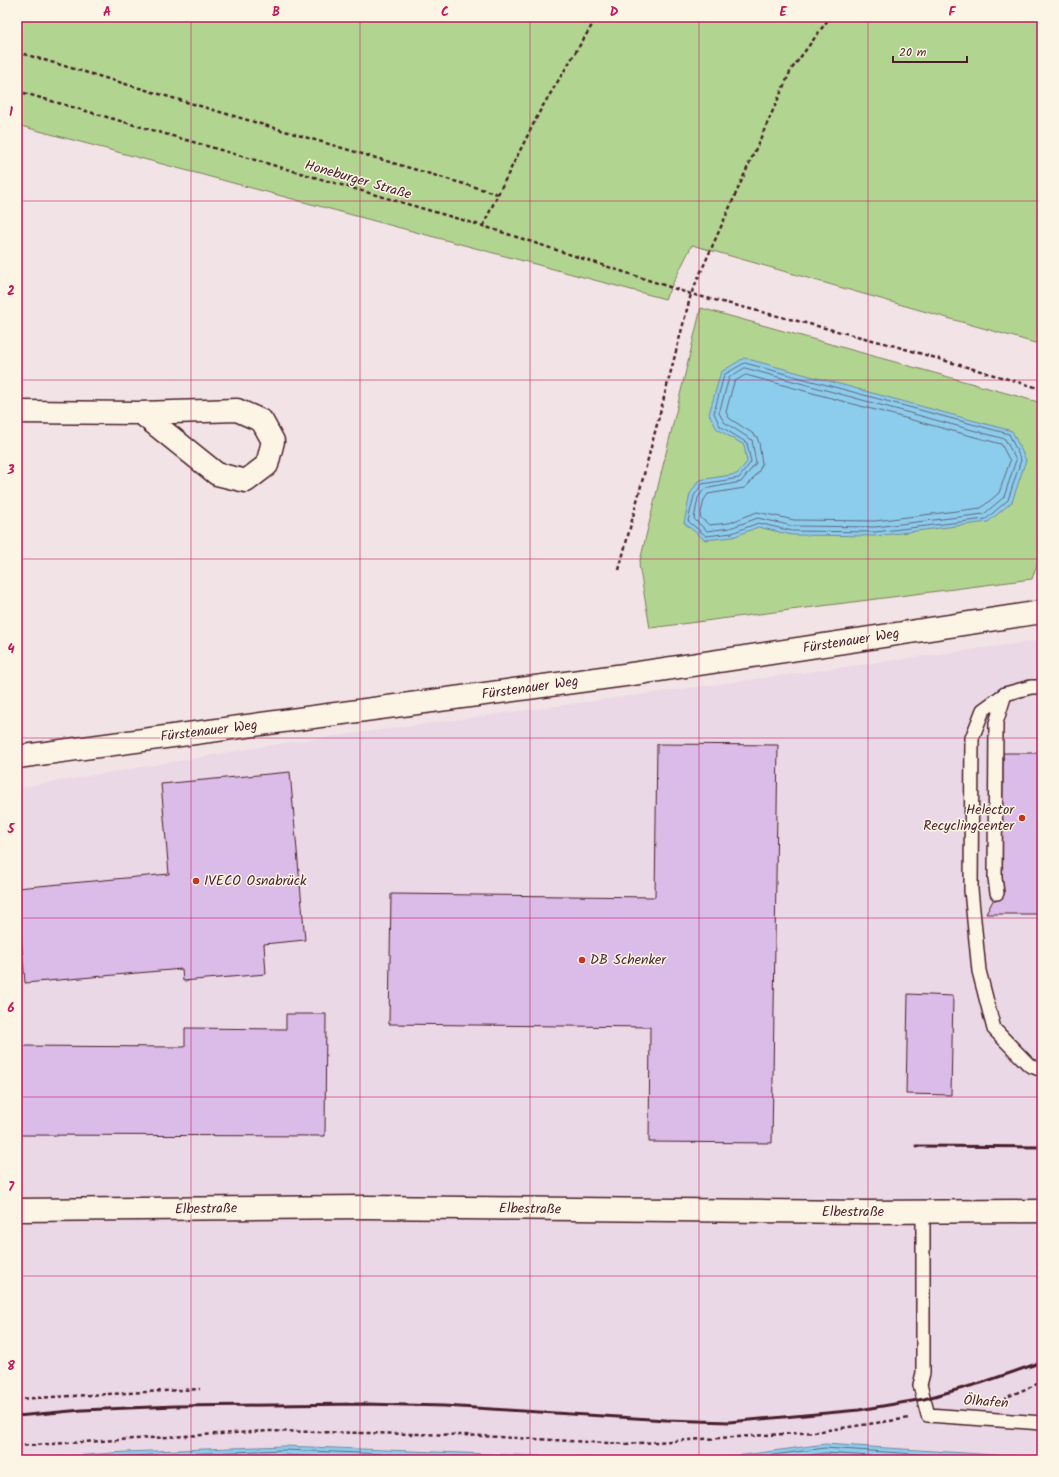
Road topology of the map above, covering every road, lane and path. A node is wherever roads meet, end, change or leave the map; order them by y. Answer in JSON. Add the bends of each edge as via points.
{"nodes":[{"id":1,"x":596,"y":17,"type":"edge"},
{"id":2,"x":830,"y":17,"type":"edge"},
{"id":3,"x":17,"y":52,"type":"edge"},
{"id":4,"x":17,"y":91,"type":"edge"},
{"id":5,"x":498,"y":194,"type":"junction"},
{"id":6,"x":483,"y":226,"type":"junction"},
{"id":7,"x":691,"y":294,"type":"junction"},
{"id":8,"x":1042,"y":389,"type":"edge"},
{"id":9,"x":17,"y":412,"type":"edge"},
{"id":10,"x":141,"y":413,"type":"junction"},
{"id":11,"x":619,"y":570,"type":"dead end"},
{"id":12,"x":1042,"y":612,"type":"edge"},
{"id":13,"x":1042,"y":687,"type":"edge"},
{"id":14,"x":1005,"y":694,"type":"junction"},
{"id":15,"x":17,"y":757,"type":"edge"},
{"id":16,"x":997,"y":893,"type":"dead end"},
{"id":17,"x":1042,"y":1070,"type":"edge"},
{"id":18,"x":17,"y":1210,"type":"edge"},
{"id":19,"x":1042,"y":1211,"type":"edge"},
{"id":20,"x":923,"y":1212,"type":"junction"},
{"id":21,"x":1042,"y":1382,"type":"edge"},
{"id":22,"x":200,"y":1389,"type":"dead end"},
{"id":23,"x":17,"y":1399,"type":"edge"},
{"id":24,"x":928,"y":1415,"type":"junction"},
{"id":25,"x":994,"y":1419,"type":"junction"},
{"id":26,"x":1042,"y":1422,"type":"edge"},
{"id":27,"x":17,"y":1446,"type":"edge"}],
"edges":[{"from":1,"to":5,"type":"path","via":[[541,109]]},
{"from":2,"to":7,"type":"path","via":[[791,70]]},
{"from":3,"to":5,"type":"path"},
{"from":4,"to":6,"type":"path","name":"Honeburger Straße"},
{"from":5,"to":6,"type":"path"},
{"from":6,"to":7,"type":"path","name":"Honeburger Straße"},
{"from":7,"to":8,"type":"path","name":"Honeburger Straße","via":[[888,344]]},
{"from":7,"to":11,"type":"path"},
{"from":9,"to":10,"type":"street"},
{"from":10,"to":10,"type":"street","via":[[237,410],[262,421],[273,441],[267,465],[246,481],[217,474]]},
{"from":12,"to":15,"type":"street","name":"Fürstenauer Weg","via":[[632,674]]},
{"from":13,"to":14,"type":"lane","via":[[1031,687]]},
{"from":14,"to":16,"type":"lane","via":[[996,723]]},
{"from":14,"to":17,"type":"lane","via":[[983,710],[972,738],[972,890],[979,970],[994,1030],[1029,1065]]},
{"from":18,"to":20,"type":"street","name":"Elbestraße","via":[[365,1207]]},
{"from":19,"to":20,"type":"street","name":"Elbestraße"},
{"from":20,"to":24,"type":"lane","via":[[923,1373],[920,1385]]},
{"from":21,"to":25,"type":"path","via":[[1007,1397]]},
{"from":22,"to":23,"type":"path"},
{"from":24,"to":25,"type":"lane","name":"Ölhafen"},
{"from":24,"to":27,"type":"path","via":[[814,1432],[625,1444],[463,1435],[268,1431]]},
{"from":25,"to":26,"type":"lane","name":"Ölhafen"}]}
